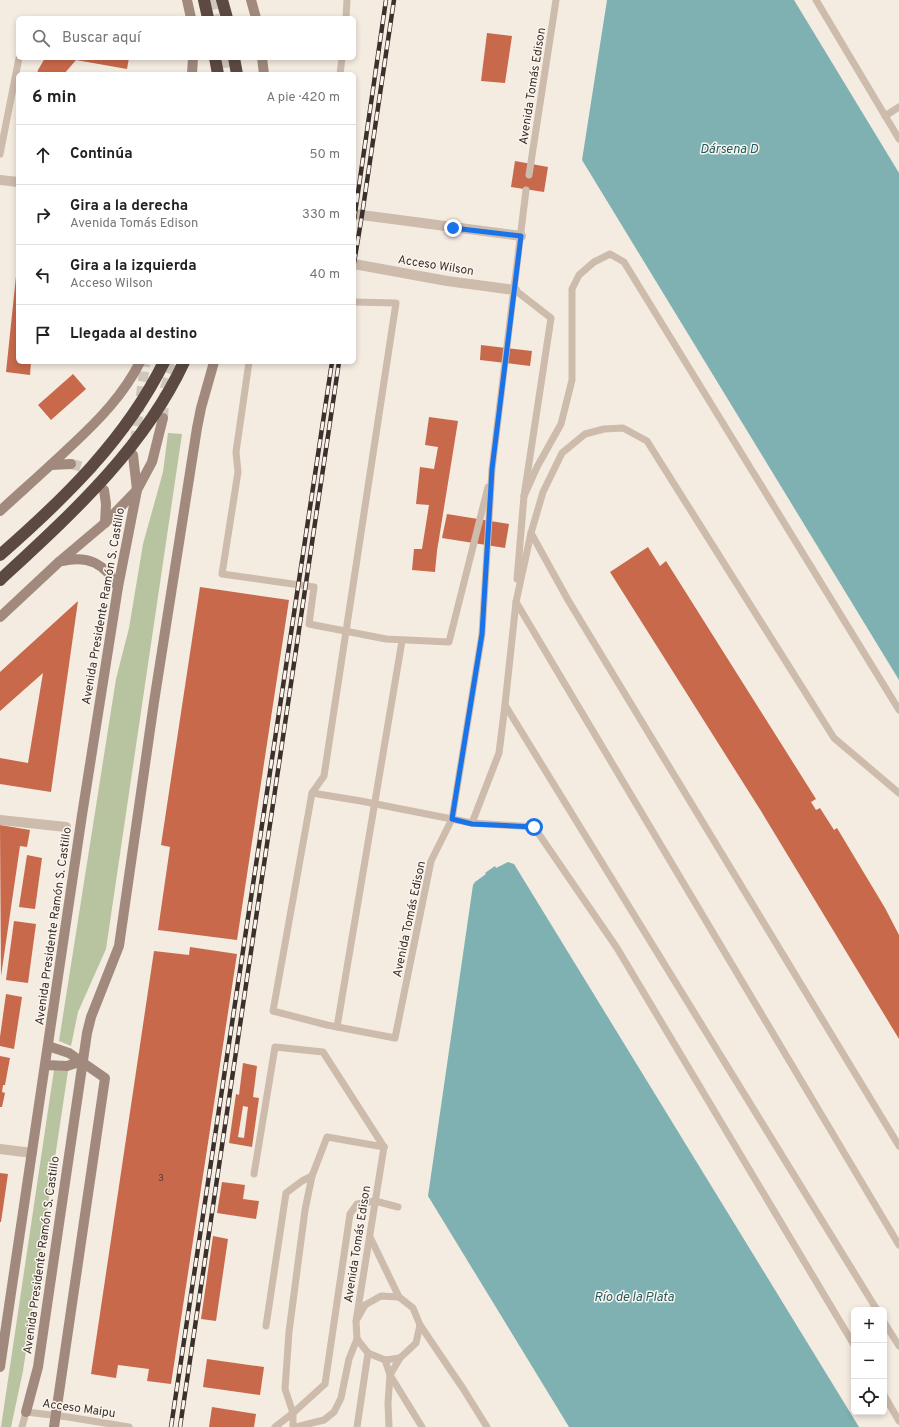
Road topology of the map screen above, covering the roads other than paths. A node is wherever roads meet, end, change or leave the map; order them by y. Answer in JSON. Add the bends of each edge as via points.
{"nodes":[{"id":1,"x":187,"y":0,"type":"edge"},
{"id":2,"x":204,"y":0,"type":"edge"},
{"id":3,"x":222,"y":0,"type":"edge"},
{"id":4,"x":251,"y":0,"type":"edge"},
{"id":5,"x":347,"y":0,"type":"edge"},
{"id":6,"x":556,"y":0,"type":"edge"},
{"id":7,"x":816,"y":0,"type":"edge"},
{"id":8,"x":190,"y":16,"type":"edge"},
{"id":9,"x":208,"y":16,"type":"edge"},
{"id":10,"x":226,"y":16,"type":"edge"},
{"id":11,"x":255,"y":16,"type":"edge"},
{"id":12,"x":346,"y":16,"type":"edge"},
{"id":13,"x":19,"y":60,"type":"edge"},
{"id":14,"x":193,"y":60,"type":"edge"},
{"id":15,"x":215,"y":60,"type":"edge"},
{"id":16,"x":234,"y":60,"type":"edge"},
{"id":17,"x":262,"y":60,"type":"edge"},
{"id":18,"x":342,"y":60,"type":"edge"},
{"id":19,"x":16,"y":72,"type":"edge"},
{"id":20,"x":192,"y":72,"type":"edge"},
{"id":21,"x":218,"y":72,"type":"edge"},
{"id":22,"x":237,"y":72,"type":"edge"},
{"id":23,"x":264,"y":72,"type":"edge"},
{"id":24,"x":340,"y":72,"type":"edge"},
{"id":25,"x":16,"y":73,"type":"edge"},
{"id":26,"x":899,"y":107,"type":"edge"},
{"id":27,"x":885,"y":116,"type":"junction"},
{"id":28,"x":899,"y":139,"type":"edge"},
{"id":29,"x":0,"y":154,"type":"edge"},
{"id":30,"x":529,"y":175,"type":"dead end"},
{"id":31,"x":0,"y":180,"type":"edge"},
{"id":32,"x":16,"y":182,"type":"edge"},
{"id":33,"x":526,"y":190,"type":"dead end"},
{"id":34,"x":356,"y":214,"type":"edge"},
{"id":35,"x":521,"y":236,"type":"junction"},
{"id":36,"x":356,"y":264,"type":"edge"},
{"id":37,"x":515,"y":290,"type":"junction"},
{"id":38,"x":356,"y":302,"type":"edge"},
{"id":39,"x":142,"y":364,"type":"edge"},
{"id":40,"x":163,"y":364,"type":"edge"},
{"id":41,"x":183,"y":364,"type":"edge"},
{"id":42,"x":213,"y":364,"type":"edge"},
{"id":43,"x":248,"y":364,"type":"edge"},
{"id":44,"x":163,"y":418,"type":"tunnel mouth"},
{"id":45,"x":133,"y":455,"type":"dead end"},
{"id":46,"x":71,"y":464,"type":"tunnel mouth"},
{"id":47,"x":51,"y":465,"type":"junction"},
{"id":48,"x":492,"y":469,"type":"junction"},
{"id":49,"x":104,"y":490,"type":"tunnel mouth"},
{"id":50,"x":137,"y":490,"type":"junction"},
{"id":51,"x":524,"y":496,"type":"junction"},
{"id":52,"x":0,"y":511,"type":"edge"},
{"id":53,"x":105,"y":523,"type":"junction"},
{"id":54,"x":531,"y":533,"type":"junction"},
{"id":55,"x":0,"y":555,"type":"edge"},
{"id":56,"x":60,"y":561,"type":"junction"},
{"id":57,"x":0,"y":580,"type":"edge"},
{"id":58,"x":118,"y":587,"type":"junction"},
{"id":59,"x":516,"y":602,"type":"junction"},
{"id":60,"x":0,"y":617,"type":"edge"},
{"id":61,"x":346,"y":631,"type":"junction"},
{"id":62,"x":402,"y":641,"type":"junction"},
{"id":63,"x":505,"y":705,"type":"junction"},
{"id":64,"x":899,"y":710,"type":"edge"},
{"id":65,"x":312,"y":793,"type":"junction"},
{"id":66,"x":899,"y":793,"type":"edge"},
{"id":67,"x":375,"y":804,"type":"junction"},
{"id":68,"x":452,"y":819,"type":"junction"},
{"id":69,"x":0,"y":820,"type":"edge"},
{"id":70,"x":472,"y":824,"type":"junction"},
{"id":71,"x":66,"y":827,"type":"dead end"},
{"id":72,"x":337,"y":1027,"type":"junction"},
{"id":73,"x":48,"y":1046,"type":"junction"},
{"id":74,"x":82,"y":1061,"type":"junction"},
{"id":75,"x":45,"y":1065,"type":"junction"},
{"id":76,"x":899,"y":1146,"type":"edge"},
{"id":77,"x":384,"y":1147,"type":"junction"},
{"id":78,"x":0,"y":1149,"type":"edge"},
{"id":79,"x":32,"y":1153,"type":"junction"},
{"id":80,"x":254,"y":1174,"type":"dead end"},
{"id":81,"x":312,"y":1176,"type":"junction"},
{"id":82,"x":375,"y":1201,"type":"junction"},
{"id":83,"x":398,"y":1207,"type":"dead end"},
{"id":84,"x":370,"y":1237,"type":"junction"},
{"id":85,"x":899,"y":1245,"type":"edge"},
{"id":86,"x":399,"y":1297,"type":"junction"},
{"id":87,"x":875,"y":1307,"type":"edge"},
{"id":88,"x":356,"y":1321,"type":"junction"},
{"id":89,"x":420,"y":1325,"type":"junction"},
{"id":90,"x":266,"y":1326,"type":"dead end"},
{"id":91,"x":887,"y":1327,"type":"edge"},
{"id":92,"x":357,"y":1339,"type":"junction"},
{"id":93,"x":853,"y":1343,"type":"edge"},
{"id":94,"x":899,"y":1346,"type":"edge"},
{"id":95,"x":368,"y":1353,"type":"junction"},
{"id":96,"x":400,"y":1358,"type":"junction"},
{"id":97,"x":385,"y":1360,"type":"junction"},
{"id":98,"x":0,"y":1367,"type":"edge"},
{"id":99,"x":390,"y":1375,"type":"junction"},
{"id":100,"x":887,"y":1400,"type":"edge"},
{"id":101,"x":26,"y":1412,"type":"junction"},
{"id":102,"x":293,"y":1413,"type":"junction"},
{"id":103,"x":55,"y":1415,"type":"junction"},
{"id":104,"x":899,"y":1420,"type":"edge"},
{"id":105,"x":22,"y":1427,"type":"edge"},
{"id":106,"x":45,"y":1427,"type":"edge"},
{"id":107,"x":54,"y":1427,"type":"edge"},
{"id":108,"x":129,"y":1427,"type":"edge"},
{"id":109,"x":276,"y":1427,"type":"edge"},
{"id":110,"x":295,"y":1427,"type":"edge"},
{"id":111,"x":357,"y":1427,"type":"edge"},
{"id":112,"x":389,"y":1427,"type":"edge"},
{"id":113,"x":422,"y":1427,"type":"edge"},
{"id":114,"x":487,"y":1427,"type":"edge"}],
"edges":[{"from":1,"to":8,"type":"main road"},
{"from":2,"to":9,"type":"highway"},
{"from":3,"to":10,"type":"highway"},
{"from":4,"to":11,"type":"main road"},
{"from":5,"to":12,"type":"lane"},
{"from":6,"to":30,"type":"lane","name":"Avenida Tomás Edison"},
{"from":7,"to":27,"type":"lane"},
{"from":13,"to":19,"type":"lane"},
{"from":14,"to":20,"type":"main road"},
{"from":15,"to":21,"type":"highway"},
{"from":16,"to":22,"type":"highway"},
{"from":17,"to":23,"type":"main road"},
{"from":18,"to":24,"type":"lane"},
{"from":25,"to":29,"type":"lane"},
{"from":26,"to":27,"type":"lane"},
{"from":27,"to":28,"type":"lane"},
{"from":31,"to":32,"type":"street"},
{"from":33,"to":35,"type":"lane","name":"Avenida Tomás Edison"},
{"from":34,"to":35,"type":"street"},
{"from":35,"to":37,"type":"lane","name":"Avenida Tomás Edison"},
{"from":36,"to":37,"type":"street","name":"Acceso Wilson"},
{"from":37,"to":48,"type":"lane","name":"Avenida Tomás Edison"},
{"from":37,"to":51,"type":"lane","via":[[551,318]]},
{"from":38,"to":61,"type":"lane","via":[[396,303]]},
{"from":39,"to":47,"type":"main road","via":[[116,400]]},
{"from":40,"to":55,"type":"highway","bridge":true,"via":[[142,399],[99,459]]},
{"from":41,"to":57,"type":"highway","bridge":true,"via":[[152,418],[113,469],[76,509]]},
{"from":42,"to":74,"type":"main road","name":"Avenida Presidente Ramón S. Castillo","via":[[201,408],[193,451],[118,946],[91,1017]]},
{"from":43,"to":61,"type":"lane","via":[[236,452],[238,472],[222,574],[314,587],[309,624]]},
{"from":44,"to":50,"type":"main road","name":"Avenida Presidente Ramón S. Castillo","via":[[152,462]]},
{"from":45,"to":50,"type":"main road","name":"Avenida Presidente Ramón S. Castillo"},
{"from":46,"to":47,"type":"main road"},
{"from":47,"to":52,"type":"main road"},
{"from":48,"to":62,"type":"lane","via":[[449,642]]},
{"from":48,"to":68,"type":"lane","name":"Avenida Tomás Edison","via":[[482,634]]},
{"from":49,"to":53,"type":"main road"},
{"from":50,"to":53,"type":"main road"},
{"from":50,"to":58,"type":"main road","name":"Avenida Presidente Ramón S. Castillo"},
{"from":51,"to":59,"type":"lane"},
{"from":51,"to":64,"type":"lane","via":[[561,424],[572,380],[572,289],[579,275],[594,262],[610,254],[624,262]]},
{"from":53,"to":56,"type":"main road"},
{"from":54,"to":59,"type":"lane"},
{"from":54,"to":66,"type":"lane","via":[[544,492],[562,453],[585,434],[623,428],[647,441],[834,738]]},
{"from":54,"to":76,"type":"lane","via":[[568,600]]},
{"from":56,"to":58,"type":"main road","via":[[74,558],[88,560],[103,567]]},
{"from":56,"to":60,"type":"main road"},
{"from":58,"to":73,"type":"main road","name":"Avenida Presidente Ramón S. Castillo"},
{"from":59,"to":63,"type":"lane"},
{"from":59,"to":85,"type":"lane"},
{"from":61,"to":62,"type":"lane"},
{"from":61,"to":65,"type":"lane","via":[[324,776]]},
{"from":62,"to":67,"type":"lane"},
{"from":63,"to":70,"type":"lane","via":[[498,753]]},
{"from":63,"to":87,"type":"lane"},
{"from":65,"to":67,"type":"lane"},
{"from":65,"to":72,"type":"lane","via":[[273,1011]]},
{"from":67,"to":68,"type":"lane"},
{"from":67,"to":72,"type":"lane"},
{"from":68,"to":70,"type":"lane"},
{"from":68,"to":72,"type":"lane","name":"Avenida Tomás Edison","via":[[431,861],[396,1038]]},
{"from":69,"to":71,"type":"street"},
{"from":70,"to":93,"type":"lane","via":[[534,827],[616,948]]},
{"from":73,"to":74,"type":"main road","via":[[69,1053]]},
{"from":73,"to":75,"type":"main road","name":"Avenida Presidente Ramón S. Castillo"},
{"from":74,"to":75,"type":"main road","via":[[67,1066]]},
{"from":74,"to":101,"type":"main road","name":"Avenida Presidente Ramón S. Castillo","via":[[38,1367]]},
{"from":74,"to":103,"type":"main road","via":[[105,1078]]},
{"from":75,"to":79,"type":"main road","name":"Avenida Presidente Ramón S. Castillo"},
{"from":77,"to":80,"type":"lane","via":[[323,1052],[275,1047]]},
{"from":77,"to":81,"type":"lane","via":[[327,1137]]},
{"from":77,"to":82,"type":"lane","name":"Avenida Tomás Edison"},
{"from":78,"to":79,"type":"street"},
{"from":79,"to":98,"type":"main road","name":"Avenida Presidente Ramón S. Castillo"},
{"from":81,"to":90,"type":"lane","via":[[286,1193]]},
{"from":81,"to":102,"type":"lane","via":[[289,1332],[286,1389]]},
{"from":82,"to":83,"type":"lane"},
{"from":82,"to":84,"type":"lane","name":"Avenida Tomás Edison"},
{"from":82,"to":102,"type":"lane","via":[[357,1204],[350,1214],[325,1384]]},
{"from":84,"to":86,"type":"lane"},
{"from":84,"to":88,"type":"lane","name":"Avenida Tomás Edison"},
{"from":86,"to":88,"type":"lane","via":[[381,1296],[365,1305]]},
{"from":86,"to":89,"type":"lane","via":[[414,1308]]},
{"from":88,"to":92,"type":"lane"},
{"from":89,"to":96,"type":"lane","via":[[416,1343]]},
{"from":89,"to":114,"type":"lane"},
{"from":91,"to":94,"type":"lane"},
{"from":92,"to":95,"type":"lane"},
{"from":92,"to":110,"type":"lane","via":[[349,1359],[341,1398],[334,1412],[324,1420]]},
{"from":95,"to":97,"type":"lane"},
{"from":95,"to":111,"type":"lane"},
{"from":96,"to":97,"type":"lane"},
{"from":96,"to":99,"type":"lane"},
{"from":97,"to":99,"type":"lane"},
{"from":99,"to":112,"type":"lane"},
{"from":99,"to":113,"type":"lane"},
{"from":100,"to":104,"type":"lane"},
{"from":101,"to":103,"type":"lane","name":"Acceso Maipu"},
{"from":101,"to":105,"type":"lane","name":"Avenida Presidente Ramón S. Castillo"},
{"from":102,"to":109,"type":"lane"},
{"from":102,"to":110,"type":"lane"},
{"from":103,"to":106,"type":"main road"},
{"from":103,"to":107,"type":"main road"},
{"from":103,"to":108,"type":"lane","name":"Acceso Maipu"}]}
